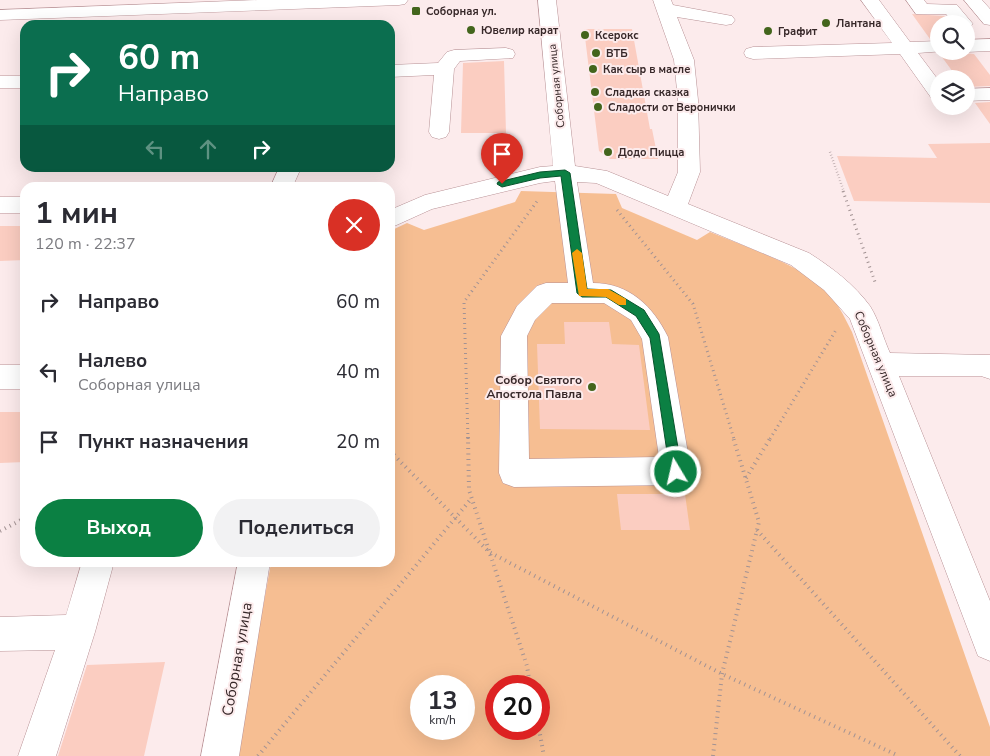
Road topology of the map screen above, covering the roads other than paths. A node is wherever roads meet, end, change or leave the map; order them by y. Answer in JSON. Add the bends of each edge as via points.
{"nodes":[{"id":1,"x":399,"y":0,"type":"edge"},
{"id":2,"x":547,"y":0,"type":"edge"},
{"id":3,"x":870,"y":0,"type":"edge"},
{"id":4,"x":915,"y":0,"type":"edge"},
{"id":5,"x":973,"y":0,"type":"edge"},
{"id":6,"x":664,"y":5,"type":"edge"},
{"id":7,"x":0,"y":15,"type":"edge"},
{"id":8,"x":957,"y":15,"type":"edge"},
{"id":9,"x":115,"y":18,"type":"edge"},
{"id":10,"x":726,"y":20,"type":"dead end"},
{"id":11,"x":990,"y":20,"type":"edge"},
{"id":12,"x":930,"y":47,"type":"edge"},
{"id":13,"x":905,"y":48,"type":"junction"},
{"id":14,"x":753,"y":53,"type":"dead end"},
{"id":15,"x":506,"y":54,"type":"dead end"},
{"id":16,"x":444,"y":69,"type":"junction"},
{"id":17,"x":395,"y":71,"type":"edge"},
{"id":18,"x":0,"y":82,"type":"edge"},
{"id":19,"x":20,"y":82,"type":"edge"},
{"id":20,"x":930,"y":83,"type":"edge"},
{"id":21,"x":990,"y":94,"type":"edge"},
{"id":22,"x":975,"y":95,"type":"edge"},
{"id":23,"x":439,"y":132,"type":"dead end"},
{"id":24,"x":565,"y":173,"type":"junction"},
{"id":25,"x":0,"y":205,"type":"edge"},
{"id":26,"x":20,"y":205,"type":"edge"},
{"id":27,"x":675,"y":208,"type":"junction"},
{"id":28,"x":395,"y":218,"type":"edge"},
{"id":29,"x":582,"y":293,"type":"junction"},
{"id":30,"x":988,"y":363,"type":"edge"},
{"id":31,"x":882,"y":364,"type":"junction"},
{"id":32,"x":20,"y":376,"type":"edge"},
{"id":33,"x":0,"y":377,"type":"edge"},
{"id":34,"x":97,"y":567,"type":"edge"},
{"id":35,"x":253,"y":567,"type":"edge"},
{"id":36,"x":78,"y":632,"type":"junction"},
{"id":37,"x":0,"y":634,"type":"edge"},
{"id":38,"x":990,"y":644,"type":"edge"},
{"id":39,"x":37,"y":756,"type":"edge"},
{"id":40,"x":220,"y":756,"type":"edge"}],
"edges":[{"from":1,"to":9,"type":"street","via":[[243,14]]},
{"from":2,"to":24,"type":"street","name":"Соборная улица"},
{"from":3,"to":13,"type":"street"},
{"from":4,"to":8,"type":"street","via":[[922,10],[952,9]]},
{"from":5,"to":11,"type":"street"},
{"from":6,"to":10,"type":"street"},
{"from":6,"to":27,"type":"street","via":[[684,60],[688,100],[689,172]]},
{"from":7,"to":9,"type":"street"},
{"from":12,"to":13,"type":"street"},
{"from":13,"to":14,"type":"street"},
{"from":13,"to":20,"type":"street"},
{"from":15,"to":16,"type":"street","via":[[454,56]]},
{"from":16,"to":17,"type":"street"},
{"from":16,"to":23,"type":"street"},
{"from":18,"to":19,"type":"street"},
{"from":21,"to":22,"type":"street"},
{"from":24,"to":27,"type":"street","name":"Соборная улица","via":[[599,176]]},
{"from":24,"to":28,"type":"street","name":"Соборная улица","via":[[540,175],[425,203]]},
{"from":24,"to":29,"type":"street","name":"Соборная улица"},
{"from":25,"to":26,"type":"street"},
{"from":27,"to":31,"type":"street","name":"Соборная улица","via":[[800,260],[826,276],[861,314]]},
{"from":29,"to":29,"type":"street","via":[[546,294],[526,312],[514,336],[514,473],[676,472],[655,337],[640,313],[608,293]]},
{"from":30,"to":31,"type":"street"},
{"from":31,"to":38,"type":"street","name":"Соборная улица"},
{"from":32,"to":33,"type":"street"},
{"from":34,"to":36,"type":"street"},
{"from":35,"to":40,"type":"street","name":"Соборная улица"},
{"from":36,"to":37,"type":"street"},
{"from":36,"to":39,"type":"street"}]}
